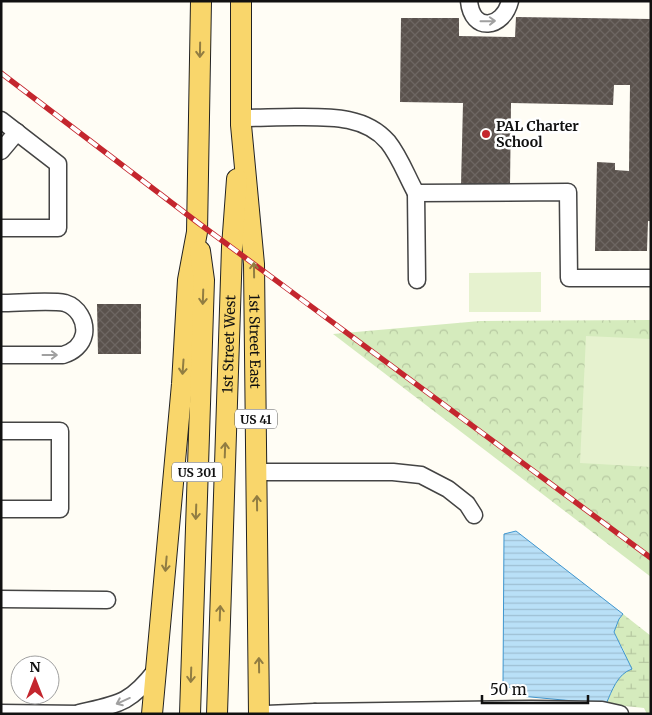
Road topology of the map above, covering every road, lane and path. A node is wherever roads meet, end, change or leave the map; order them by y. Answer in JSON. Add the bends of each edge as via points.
{"nodes":[{"id":1,"x":201,"y":1,"type":"edge"},
{"id":2,"x":241,"y":1,"type":"edge"},
{"id":3,"x":469,"y":1,"type":"edge"},
{"id":4,"x":510,"y":1,"type":"edge"},
{"id":5,"x":1,"y":120,"type":"edge"},
{"id":6,"x":241,"y":122,"type":"junction"},
{"id":7,"x":17,"y":132,"type":"junction"},
{"id":8,"x":1,"y":151,"type":"edge"},
{"id":9,"x":416,"y":194,"type":"junction"},
{"id":10,"x":1,"y":228,"type":"edge"},
{"id":11,"x":197,"y":232,"type":"junction"},
{"id":12,"x":651,"y":278,"type":"edge"},
{"id":13,"x":417,"y":280,"type":"dead end"},
{"id":14,"x":1,"y":303,"type":"edge"},
{"id":15,"x":1,"y":355,"type":"edge"},
{"id":16,"x":1,"y":431,"type":"edge"},
{"id":17,"x":256,"y":472,"type":"junction"},
{"id":18,"x":1,"y":509,"type":"edge"},
{"id":19,"x":474,"y":514,"type":"dead end"},
{"id":20,"x":1,"y":599,"type":"edge"},
{"id":21,"x":107,"y":600,"type":"dead end"},
{"id":22,"x":156,"y":670,"type":"junction"},
{"id":23,"x":581,"y":712,"type":"edge"},
{"id":24,"x":1,"y":713,"type":"edge"},
{"id":25,"x":315,"y":713,"type":"edge"},
{"id":26,"x":80,"y":714,"type":"edge"},
{"id":27,"x":152,"y":714,"type":"edge"},
{"id":28,"x":190,"y":714,"type":"edge"},
{"id":29,"x":217,"y":714,"type":"edge"},
{"id":30,"x":259,"y":714,"type":"edge"},
{"id":31,"x":266,"y":714,"type":"edge"},
{"id":32,"x":620,"y":714,"type":"edge"}],
"edges":[{"from":1,"to":11,"type":"main road","name":"1st Street West","one_way":true},
{"from":2,"to":6,"type":"main road","name":"1st Street East","number":"US 41"},
{"from":3,"to":4,"type":"street","one_way":true,"via":[[473,17],[486,23],[500,20],[506,14]]},
{"from":5,"to":7,"type":"street"},
{"from":6,"to":9,"type":"street","via":[[326,117],[365,124],[390,144]]},
{"from":17,"to":6,"type":"main road","name":"1st Street East","number":"US 41","one_way":true,"via":[[253,248]]},
{"from":29,"to":6,"type":"main road","name":"1st Street West","number":"US 301","one_way":true,"via":[[232,247]]},
{"from":7,"to":8,"type":"street"},
{"from":7,"to":10,"type":"street","via":[[58,164],[58,228]]},
{"from":9,"to":12,"type":"street","via":[[568,192],[569,278]]},
{"from":9,"to":13,"type":"street"},
{"from":11,"to":22,"type":"main road","name":"1st Street West","one_way":true,"via":[[188,280],[180,411]]},
{"from":11,"to":28,"type":"main road","name":"1st Street West","number":"US 301","one_way":true,"via":[[204,280]]},
{"from":15,"to":14,"type":"street","one_way":true,"via":[[63,355],[77,347],[84,331],[79,314],[65,303]]},
{"from":16,"to":18,"type":"street","via":[[60,431],[60,509]]},
{"from":17,"to":19,"type":"street","via":[[421,475],[448,489]]},
{"from":30,"to":17,"type":"main road","name":"1st Street East","number":"US 41","one_way":true},
{"from":20,"to":21,"type":"street"},
{"from":22,"to":26,"type":"street","one_way":true,"via":[[131,697]]},
{"from":22,"to":27,"type":"main road","name":"1st Street West"},
{"from":23,"to":25,"type":"street","via":[[503,709]]},
{"from":23,"to":32,"type":"street","via":[[602,710]]},
{"from":24,"to":26,"type":"street"},
{"from":25,"to":31,"type":"street"}]}
